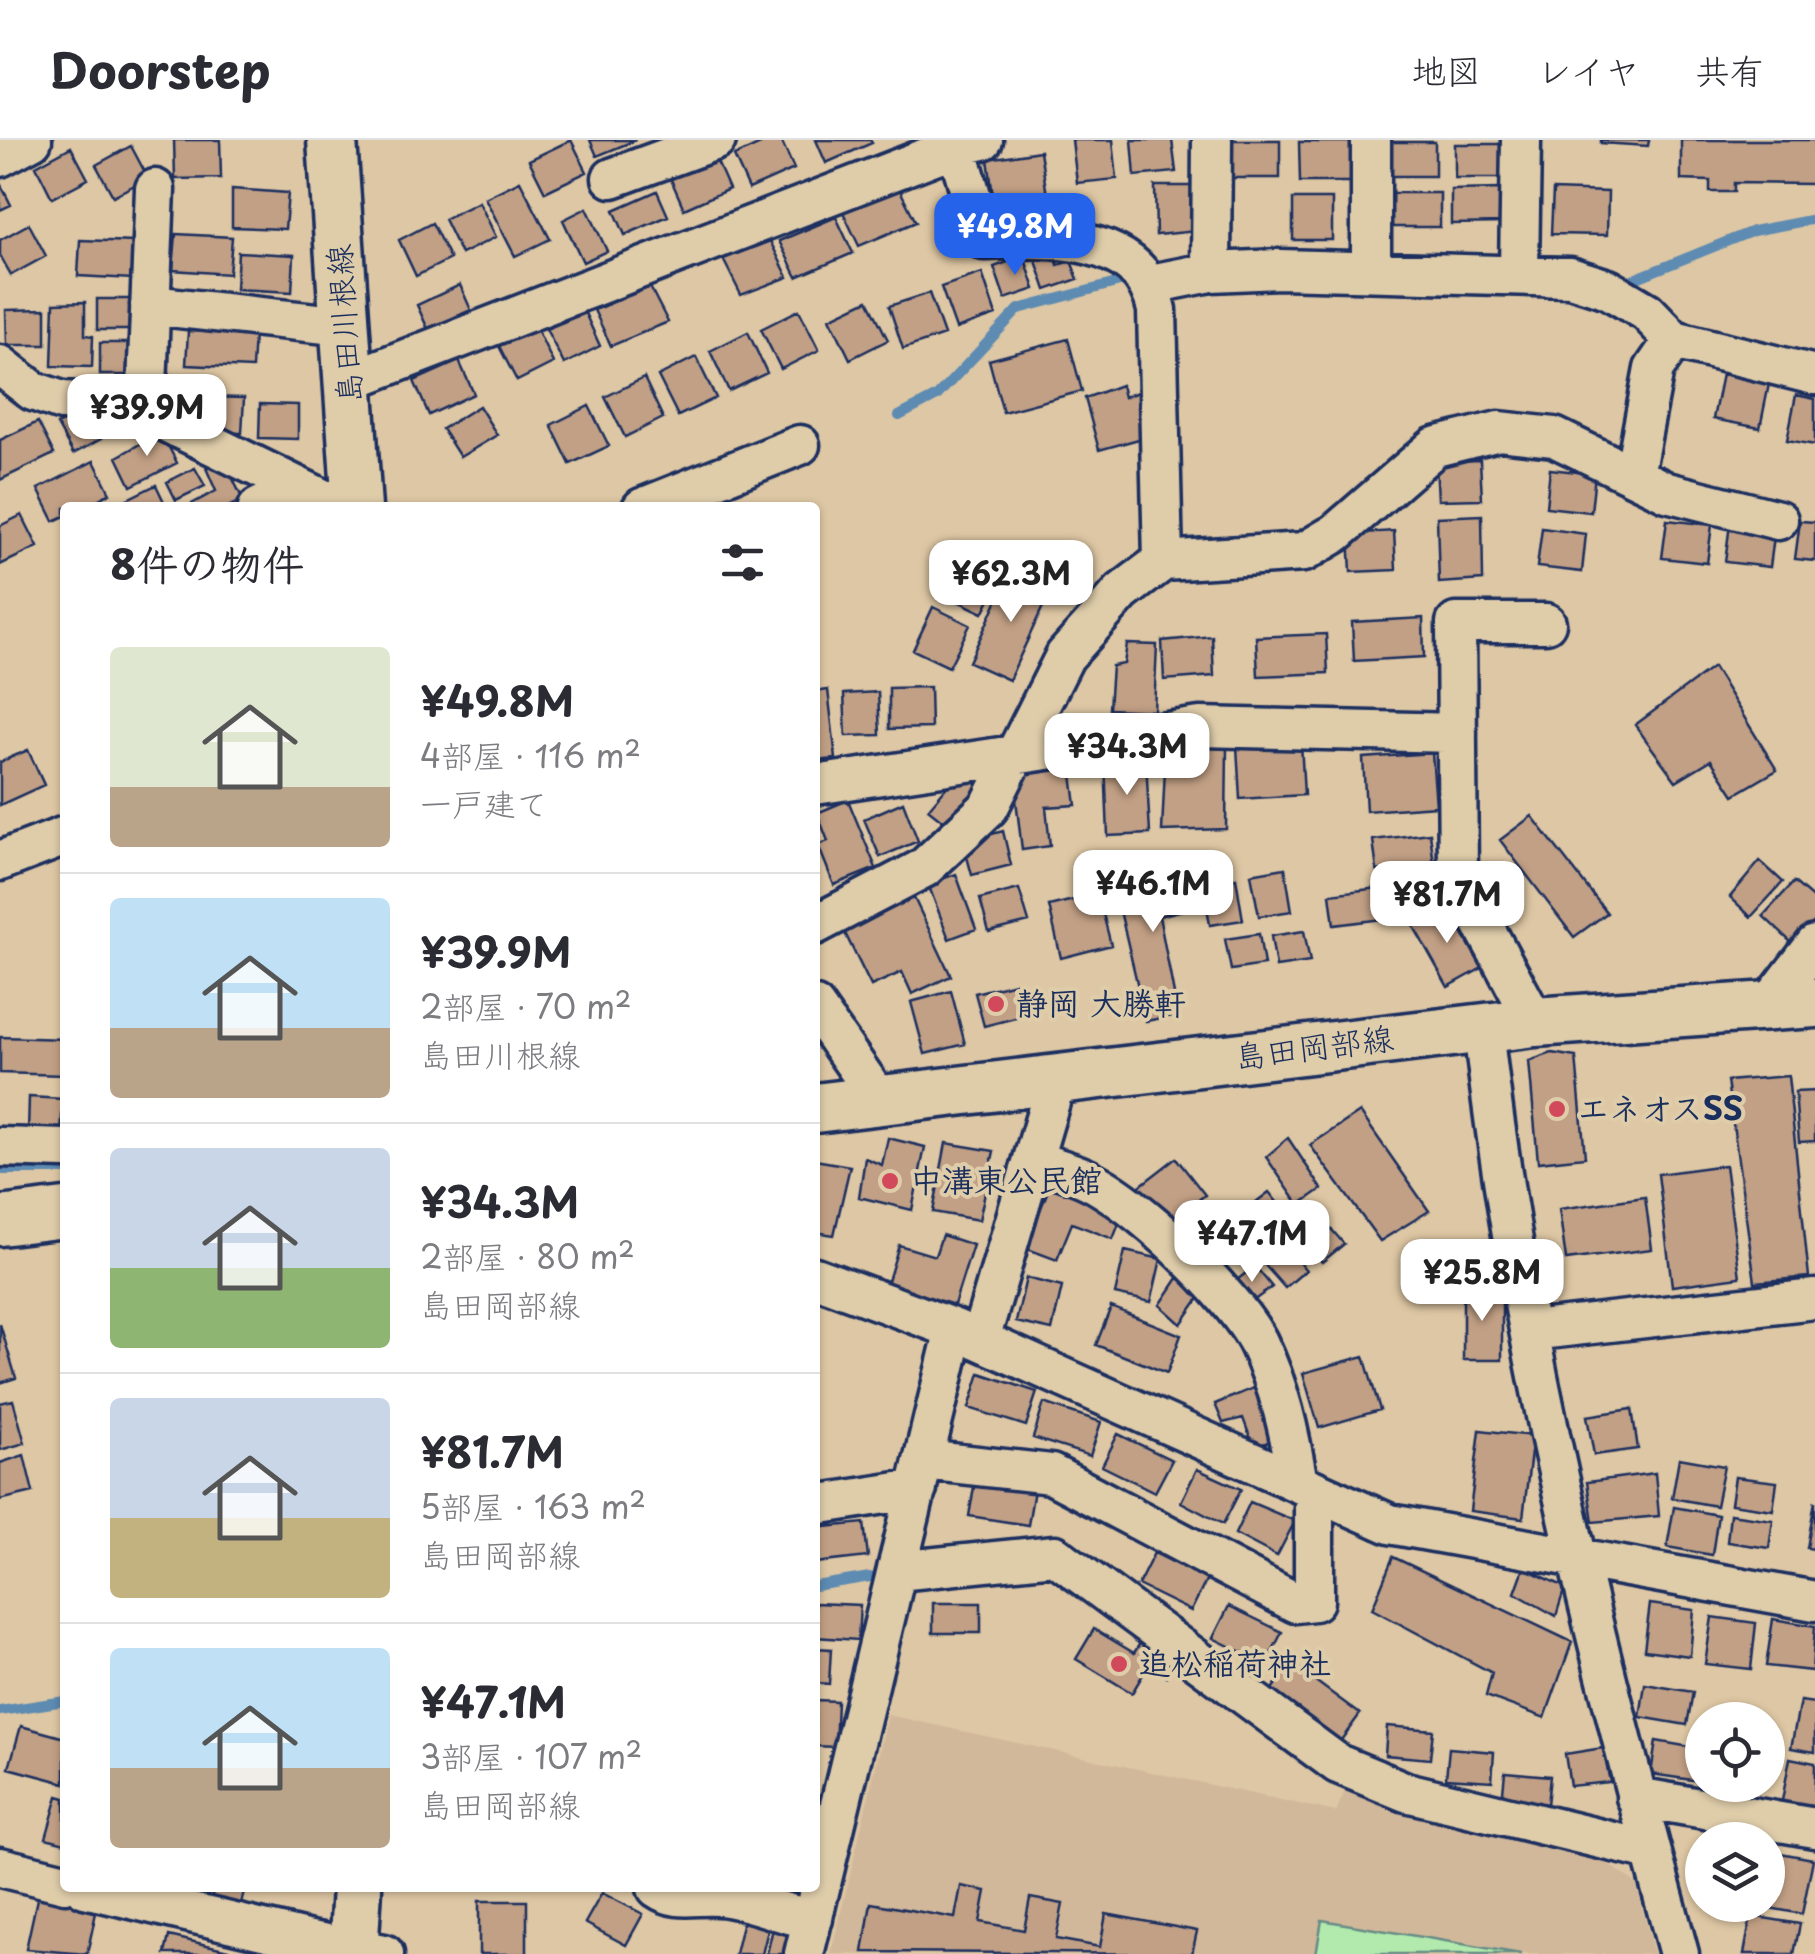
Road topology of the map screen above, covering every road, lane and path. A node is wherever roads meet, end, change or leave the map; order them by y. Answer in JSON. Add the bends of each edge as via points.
{"nodes":[{"id":1,"x":32,"y":140,"type":"edge"},
{"id":2,"x":332,"y":140,"type":"edge"},
{"id":3,"x":716,"y":140,"type":"edge"},
{"id":4,"x":1212,"y":140,"type":"edge"},
{"id":5,"x":1371,"y":140,"type":"edge"},
{"id":6,"x":1521,"y":140,"type":"edge"},
{"id":7,"x":965,"y":142,"type":"edge"},
{"id":8,"x":0,"y":157,"type":"edge"},
{"id":9,"x":612,"y":178,"type":"dead end"},
{"id":10,"x":155,"y":189,"type":"dead end"},
{"id":11,"x":1371,"y":270,"type":"junction"},
{"id":12,"x":1210,"y":272,"type":"junction"},
{"id":13,"x":1520,"y":273,"type":"junction"},
{"id":14,"x":1151,"y":284,"type":"junction"},
{"id":15,"x":150,"y":305,"type":"junction"},
{"id":16,"x":345,"y":326,"type":"junction"},
{"id":17,"x":1674,"y":340,"type":"junction"},
{"id":18,"x":0,"y":365,"type":"edge"},
{"id":19,"x":1815,"y":374,"type":"edge"},
{"id":20,"x":349,"y":381,"type":"junction"},
{"id":21,"x":146,"y":412,"type":"junction"},
{"id":22,"x":800,"y":445,"type":"dead end"},
{"id":23,"x":1634,"y":475,"type":"junction"},
{"id":24,"x":298,"y":488,"type":"junction"},
{"id":25,"x":270,"y":502,"type":"edge"},
{"id":26,"x":342,"y":502,"type":"edge"},
{"id":27,"x":357,"y":502,"type":"edge"},
{"id":28,"x":657,"y":502,"type":"edge"},
{"id":29,"x":1778,"y":520,"type":"dead end"},
{"id":30,"x":1163,"y":560,"type":"junction"},
{"id":31,"x":1546,"y":623,"type":"dead end"},
{"id":32,"x":1458,"y":733,"type":"junction"},
{"id":33,"x":1016,"y":754,"type":"junction"},
{"id":34,"x":820,"y":784,"type":"edge"},
{"id":35,"x":60,"y":838,"type":"edge"},
{"id":36,"x":0,"y":861,"type":"edge"},
{"id":37,"x":820,"y":921,"type":"edge"},
{"id":38,"x":1815,"y":946,"type":"edge"},
{"id":39,"x":1792,"y":1004,"type":"edge"},
{"id":40,"x":820,"y":1013,"type":"edge"},
{"id":41,"x":1535,"y":1022,"type":"junction"},
{"id":42,"x":1483,"y":1029,"type":"junction"},
{"id":43,"x":1057,"y":1078,"type":"junction"},
{"id":44,"x":880,"y":1099,"type":"junction"},
{"id":45,"x":820,"y":1107,"type":"edge"},
{"id":46,"x":0,"y":1148,"type":"edge"},
{"id":47,"x":60,"y":1148,"type":"edge"},
{"id":48,"x":1034,"y":1161,"type":"junction"},
{"id":49,"x":60,"y":1214,"type":"edge"},
{"id":50,"x":0,"y":1221,"type":"edge"},
{"id":51,"x":820,"y":1279,"type":"edge"},
{"id":52,"x":1815,"y":1299,"type":"edge"},
{"id":53,"x":1530,"y":1331,"type":"junction"},
{"id":54,"x":968,"y":1334,"type":"junction"},
{"id":55,"x":921,"y":1474,"type":"junction"},
{"id":56,"x":1306,"y":1487,"type":"junction"},
{"id":57,"x":820,"y":1504,"type":"edge"},
{"id":58,"x":1574,"y":1557,"type":"junction"},
{"id":59,"x":897,"y":1571,"type":"junction"},
{"id":60,"x":1815,"y":1601,"type":"edge"},
{"id":61,"x":1636,"y":1798,"type":"junction"},
{"id":62,"x":1815,"y":1828,"type":"edge"},
{"id":63,"x":823,"y":1841,"type":"edge"},
{"id":64,"x":1651,"y":1851,"type":"junction"},
{"id":65,"x":0,"y":1867,"type":"edge"},
{"id":66,"x":60,"y":1882,"type":"edge"},
{"id":67,"x":102,"y":1892,"type":"edge"},
{"id":68,"x":357,"y":1892,"type":"edge"},
{"id":69,"x":663,"y":1892,"type":"edge"},
{"id":70,"x":815,"y":1892,"type":"edge"},
{"id":71,"x":809,"y":1936,"type":"edge"},
{"id":72,"x":364,"y":1951,"type":"edge"},
{"id":73,"x":1679,"y":1954,"type":"edge"}],
"edges":[{"from":1,"to":8,"type":"street"},
{"from":2,"to":16,"type":"main road","name":"島田川根線"},
{"from":3,"to":9,"type":"street"},
{"from":4,"to":12,"type":"street"},
{"from":5,"to":11,"type":"street"},
{"from":6,"to":13,"type":"street"},
{"from":7,"to":14,"type":"street","via":[[984,240],[1115,249]]},
{"from":7,"to":20,"type":"street"},
{"from":10,"to":15,"type":"street"},
{"from":11,"to":12,"type":"street"},
{"from":11,"to":13,"type":"street"},
{"from":12,"to":14,"type":"street"},
{"from":13,"to":17,"type":"street","via":[[1608,289],[1647,312]]},
{"from":14,"to":30,"type":"street"},
{"from":15,"to":16,"type":"street"},
{"from":15,"to":21,"type":"street"},
{"from":16,"to":20,"type":"main road","name":"島田川根線"},
{"from":17,"to":19,"type":"street"},
{"from":17,"to":23,"type":"street","via":[[1654,368]]},
{"from":18,"to":21,"type":"street","via":[[33,391],[62,401],[132,405]]},
{"from":20,"to":27,"type":"main road","name":"島田川根線"},
{"from":21,"to":24,"type":"street"},
{"from":22,"to":28,"type":"street"},
{"from":23,"to":29,"type":"street","via":[[1667,492]]},
{"from":23,"to":30,"type":"street","via":[[1554,437],[1499,431],[1435,447],[1336,533],[1304,552]]},
{"from":24,"to":25,"type":"street"},
{"from":24,"to":26,"type":"street"},
{"from":30,"to":33,"type":"street","via":[[1122,592],[1065,656]]},
{"from":31,"to":32,"type":"street","via":[[1456,623]]},
{"from":32,"to":33,"type":"street","via":[[1200,727]]},
{"from":32,"to":41,"type":"street","via":[[1458,878]]},
{"from":33,"to":34,"type":"street"},
{"from":33,"to":37,"type":"street","via":[[989,808],[924,868]]},
{"from":35,"to":36,"type":"street"},
{"from":38,"to":39,"type":"street"},
{"from":39,"to":41,"type":"main road","name":"島田岡部線"},
{"from":40,"to":44,"type":"street"},
{"from":41,"to":42,"type":"main road","name":"島田岡部線"},
{"from":42,"to":43,"type":"main road","name":"島田岡部線"},
{"from":42,"to":53,"type":"street","via":[[1499,1175]]},
{"from":43,"to":44,"type":"main road","name":"島田岡部線"},
{"from":43,"to":48,"type":"street"},
{"from":44,"to":45,"type":"main road","name":"島田岡部線"},
{"from":46,"to":47,"type":"street"},
{"from":48,"to":54,"type":"street"},
{"from":48,"to":56,"type":"street","via":[[1087,1178],[1125,1202],[1231,1304],[1257,1341]]},
{"from":49,"to":50,"type":"main road"},
{"from":51,"to":54,"type":"street"},
{"from":52,"to":53,"type":"street"},
{"from":53,"to":58,"type":"street"},
{"from":54,"to":55,"type":"street"},
{"from":54,"to":56,"type":"street"},
{"from":55,"to":56,"type":"street","via":[[1051,1474],[1296,1602],[1314,1601]]},
{"from":55,"to":57,"type":"street"},
{"from":55,"to":59,"type":"street"},
{"from":56,"to":58,"type":"street","via":[[1390,1524]]},
{"from":58,"to":60,"type":"street"},
{"from":58,"to":61,"type":"street"},
{"from":59,"to":63,"type":"street"},
{"from":59,"to":64,"type":"street","via":[[1054,1555],[1338,1764],[1406,1792]]},
{"from":61,"to":62,"type":"street"},
{"from":61,"to":64,"type":"street"},
{"from":64,"to":73,"type":"street"},
{"from":65,"to":66,"type":"street"},
{"from":67,"to":72,"type":"street"},
{"from":68,"to":72,"type":"main road"},
{"from":69,"to":71,"type":"street","via":[[722,1896],[786,1916]]},
{"from":70,"to":71,"type":"street"}]}
